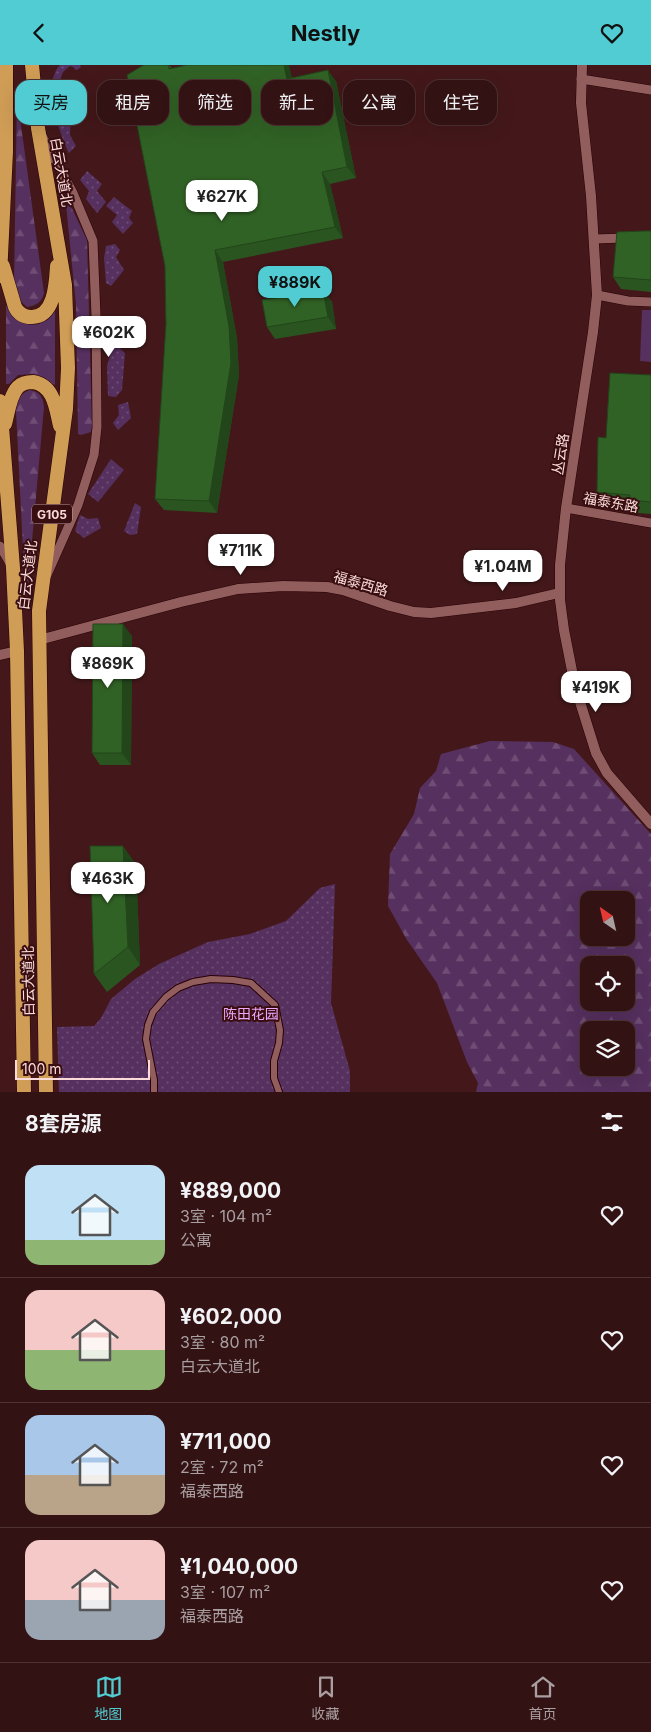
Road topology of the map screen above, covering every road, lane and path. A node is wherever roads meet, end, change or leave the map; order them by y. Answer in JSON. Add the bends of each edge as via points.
{"nodes":[{"id":1,"x":6,"y":65,"type":"edge"},
{"id":2,"x":32,"y":65,"type":"edge"},
{"id":3,"x":582,"y":65,"type":"edge"},
{"id":4,"x":581,"y":79,"type":"junction"},
{"id":5,"x":651,"y":90,"type":"edge"},
{"id":6,"x":38,"y":128,"type":"junction"},
{"id":7,"x":639,"y":238,"type":"edge"},
{"id":8,"x":594,"y":239,"type":"junction"},
{"id":9,"x":58,"y":240,"type":"junction"},
{"id":10,"x":1,"y":258,"type":"edge"},
{"id":11,"x":0,"y":276,"type":"edge"},
{"id":12,"x":597,"y":295,"type":"junction"},
{"id":13,"x":651,"y":302,"type":"edge"},
{"id":14,"x":0,"y":401,"type":"edge"},
{"id":15,"x":62,"y":436,"type":"junction"},
{"id":16,"x":2,"y":439,"type":"junction"},
{"id":17,"x":566,"y":508,"type":"junction"},
{"id":18,"x":651,"y":523,"type":"edge"},
{"id":19,"x":0,"y":546,"type":"edge"},
{"id":20,"x":13,"y":568,"type":"junction"},
{"id":21,"x":40,"y":591,"type":"junction"},
{"id":22,"x":559,"y":593,"type":"junction"},
{"id":23,"x":39,"y":640,"type":"junction"},
{"id":24,"x":17,"y":651,"type":"junction"},
{"id":25,"x":0,"y":655,"type":"edge"},
{"id":26,"x":651,"y":825,"type":"edge"},
{"id":27,"x":279,"y":1090,"type":"edge"},
{"id":28,"x":24,"y":1092,"type":"edge"},
{"id":29,"x":46,"y":1092,"type":"edge"},
{"id":30,"x":154,"y":1092,"type":"edge"},
{"id":31,"x":271,"y":1092,"type":"edge"}],
"edges":[{"from":1,"to":10,"type":"highway"},
{"from":2,"to":6,"type":"highway","name":"白云大道北","number":"G105"},
{"from":3,"to":4,"type":"street","name":"丛云路"},
{"from":4,"to":5,"type":"street"},
{"from":4,"to":8,"type":"street","name":"丛云路"},
{"from":6,"to":9,"type":"highway","name":"白云大道北","number":"G105"},
{"from":6,"to":21,"type":"street","via":[[73,193],[93,241],[97,427],[94,455],[78,505]]},
{"from":7,"to":8,"type":"street"},
{"from":8,"to":12,"type":"street","name":"丛云路"},
{"from":9,"to":10,"type":"highway","via":[[54,294],[44,312],[35,316],[18,313]]},
{"from":9,"to":15,"type":"highway","name":"白云大道北","number":"G105","via":[[68,322],[68,387]]},
{"from":10,"to":11,"type":"highway"},
{"from":12,"to":13,"type":"street"},
{"from":12,"to":17,"type":"street","name":"丛云路"},
{"from":14,"to":16,"type":"highway","name":"白云大道北"},
{"from":15,"to":16,"type":"highway","via":[[57,411],[47,388],[30,382],[18,387],[14,393]]},
{"from":15,"to":21,"type":"highway","name":"白云大道北","number":"G105"},
{"from":16,"to":20,"type":"highway","name":"白云大道北"},
{"from":17,"to":18,"type":"street","name":"福泰东路"},
{"from":17,"to":22,"type":"street","name":"丛云路"},
{"from":19,"to":20,"type":"street"},
{"from":20,"to":24,"type":"highway","name":"白云大道北"},
{"from":21,"to":23,"type":"highway","name":"白云大道北","number":"G105"},
{"from":22,"to":23,"type":"street","name":"福泰西路","via":[[516,603],[431,613],[390,606],[327,587],[283,585],[238,589]]},
{"from":22,"to":26,"type":"street","name":"丛云路","via":[[575,686],[591,741],[607,773]]},
{"from":23,"to":29,"type":"highway","name":"白云大道北","number":"G105"},
{"from":24,"to":25,"type":"street"},
{"from":24,"to":28,"type":"highway","name":"白云大道北"},
{"from":27,"to":30,"type":"street","via":[[274,1078],[280,1030],[276,1005],[251,983],[211,979],[178,988],[153,1012],[146,1039]]},
{"from":27,"to":31,"type":"street"}]}
